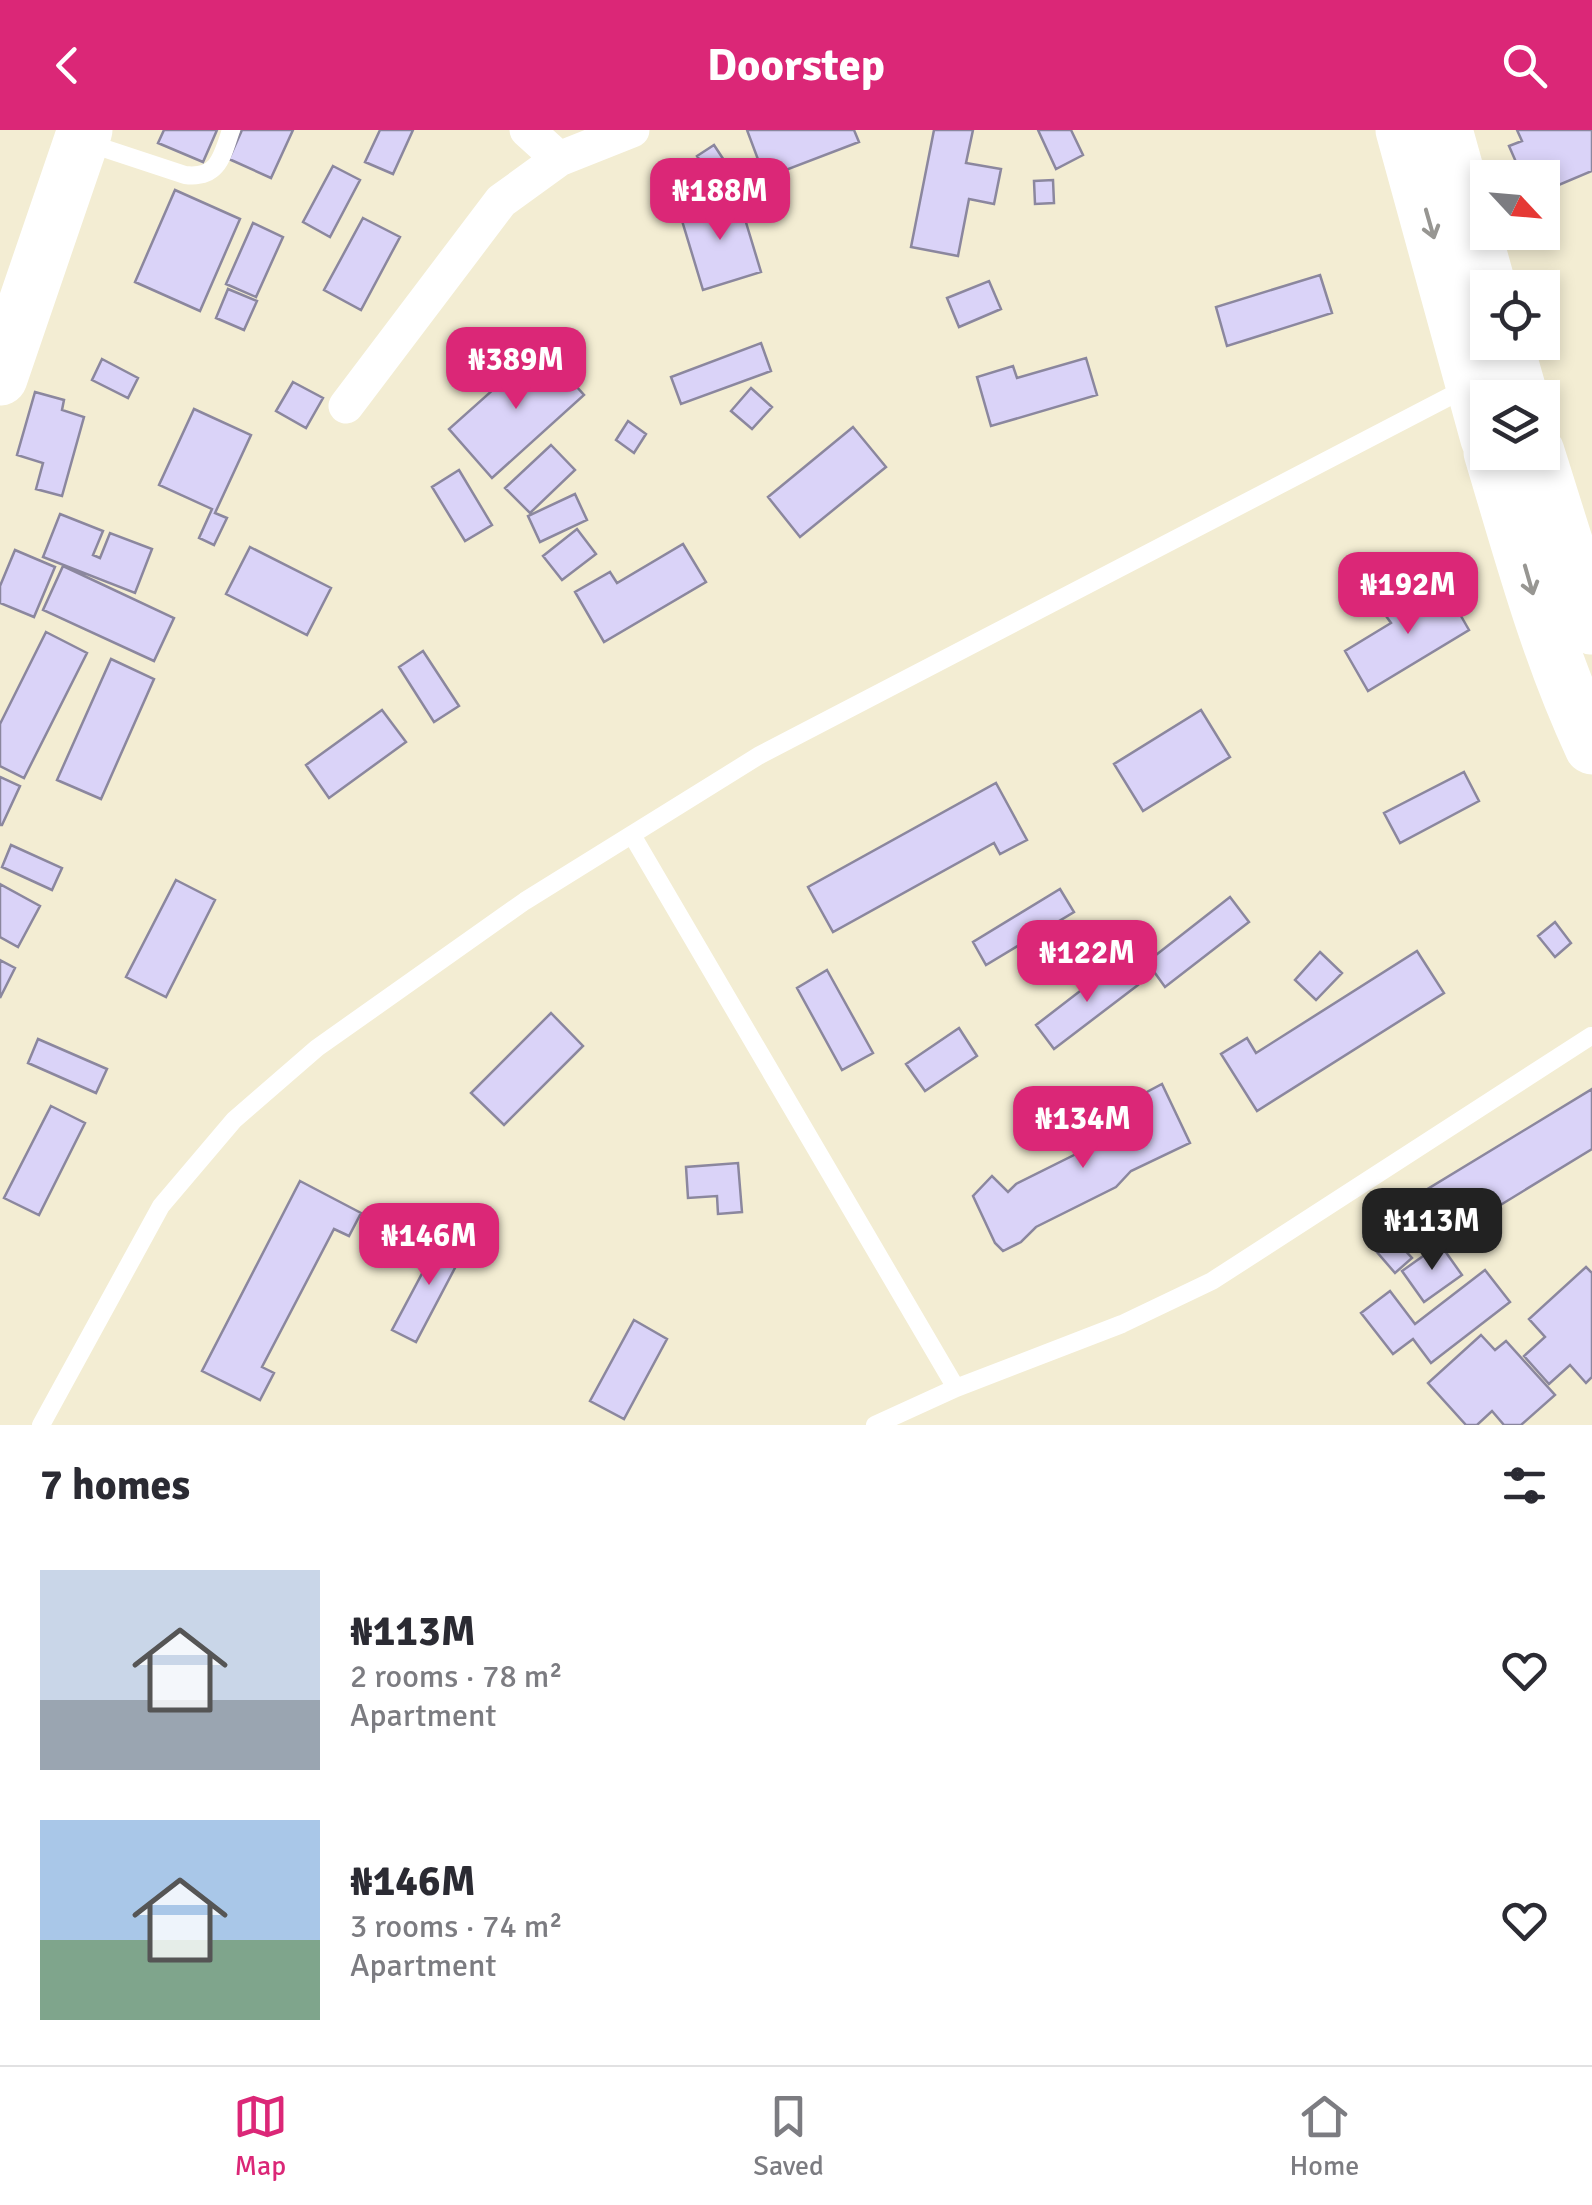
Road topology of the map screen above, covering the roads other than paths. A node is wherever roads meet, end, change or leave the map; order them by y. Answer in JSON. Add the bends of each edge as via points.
{"nodes":[{"id":1,"x":231,"y":130,"type":"edge"},
{"id":2,"x":527,"y":130,"type":"edge"},
{"id":3,"x":632,"y":130,"type":"edge"},
{"id":4,"x":1403,"y":130,"type":"edge"},
{"id":5,"x":1445,"y":130,"type":"edge"},
{"id":6,"x":66,"y":133,"type":"edge"},
{"id":7,"x":559,"y":159,"type":"junction"},
{"id":8,"x":1485,"y":270,"type":"edge"},
{"id":9,"x":0,"y":271,"type":"edge"},
{"id":10,"x":1499,"y":375,"type":"edge"},
{"id":11,"x":0,"y":378,"type":"edge"},
{"id":12,"x":346,"y":406,"type":"dead end"},
{"id":13,"x":1497,"y":470,"type":"edge"},
{"id":14,"x":1543,"y":470,"type":"edge"},
{"id":15,"x":1592,"y":627,"type":"edge"},
{"id":16,"x":1592,"y":747,"type":"edge"},
{"id":17,"x":632,"y":835,"type":"junction"},
{"id":18,"x":1591,"y":1036,"type":"edge"},
{"id":19,"x":956,"y":1388,"type":"junction"},
{"id":20,"x":41,"y":1425,"type":"edge"},
{"id":21,"x":875,"y":1425,"type":"edge"}],
"edges":[{"from":1,"to":6,"type":"lane","via":[[220,163],[200,176]]},
{"from":2,"to":7,"type":"street"},
{"from":3,"to":7,"type":"street"},
{"from":4,"to":10,"type":"main road","one_way":true,"via":[[1440,256]]},
{"from":5,"to":8,"type":"main road"},
{"from":6,"to":9,"type":"main road"},
{"from":6,"to":11,"type":"main road"},
{"from":7,"to":12,"type":"street","via":[[501,202]]},
{"from":10,"to":17,"type":"lane","via":[[760,755]]},
{"from":13,"to":16,"type":"main road","one_way":true,"via":[[1534,598]]},
{"from":14,"to":15,"type":"main road"},
{"from":17,"to":19,"type":"lane"},
{"from":17,"to":20,"type":"lane","via":[[317,1048],[234,1120],[162,1206]]},
{"from":18,"to":19,"type":"lane","via":[[1212,1281]]},
{"from":19,"to":21,"type":"lane"}]}
